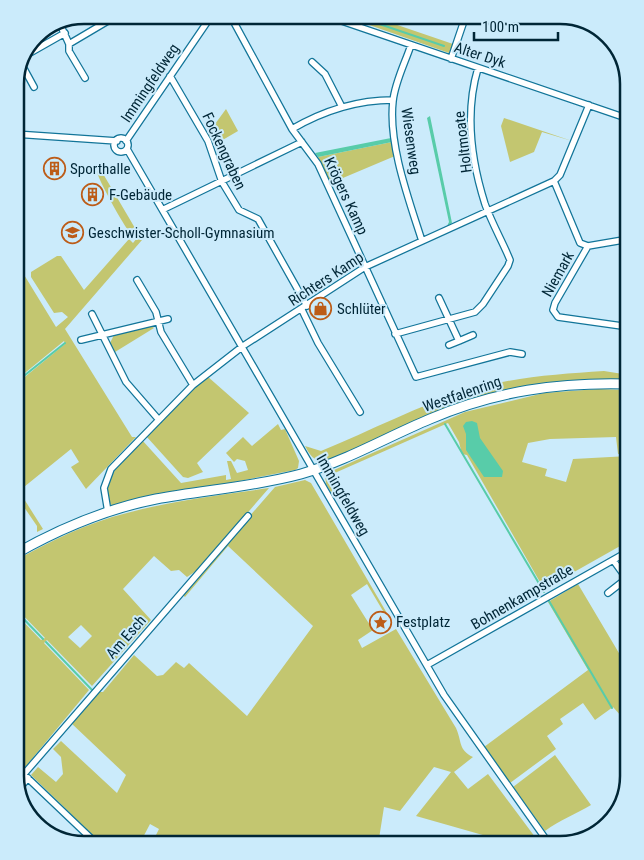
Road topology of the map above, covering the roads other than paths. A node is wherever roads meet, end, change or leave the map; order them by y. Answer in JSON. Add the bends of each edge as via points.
{"nodes":[{"id":1,"x":103,"y":24,"type":"edge"},
{"id":2,"x":206,"y":24,"type":"edge"},
{"id":3,"x":235,"y":24,"type":"edge"},
{"id":4,"x":349,"y":24,"type":"edge"},
{"id":5,"x":463,"y":24,"type":"edge"},
{"id":6,"x":62,"y":28,"type":"edge"},
{"id":7,"x":65,"y":33,"type":"junction"},
{"id":8,"x":69,"y":44,"type":"junction"},
{"id":9,"x":411,"y":46,"type":"junction"},
{"id":10,"x":34,"y":51,"type":"edge"},
{"id":11,"x":452,"y":59,"type":"junction"},
{"id":12,"x":312,"y":62,"type":"dead end"},
{"id":13,"x":478,"y":68,"type":"junction"},
{"id":14,"x":25,"y":71,"type":"edge"},
{"id":15,"x":170,"y":76,"type":"junction"},
{"id":16,"x":85,"y":78,"type":"dead end"},
{"id":17,"x":34,"y":87,"type":"dead end"},
{"id":18,"x":393,"y":100,"type":"junction"},
{"id":19,"x":589,"y":105,"type":"junction"},
{"id":20,"x":342,"y":107,"type":"junction"},
{"id":21,"x":620,"y":116,"type":"edge"},
{"id":22,"x":292,"y":129,"type":"junction"},
{"id":23,"x":24,"y":135,"type":"edge"},
{"id":24,"x":117,"y":141,"type":"junction"},
{"id":25,"x":126,"y":141,"type":"junction"},
{"id":26,"x":302,"y":142,"type":"junction"},
{"id":27,"x":127,"y":149,"type":"junction"},
{"id":28,"x":222,"y":182,"type":"junction"},
{"id":29,"x":554,"y":182,"type":"junction"},
{"id":30,"x":164,"y":210,"type":"junction"},
{"id":31,"x":489,"y":213,"type":"junction"},
{"id":32,"x":422,"y":241,"type":"junction"},
{"id":33,"x":620,"y":241,"type":"edge"},
{"id":34,"x":588,"y":246,"type":"junction"},
{"id":35,"x":365,"y":267,"type":"junction"},
{"id":36,"x":138,"y":280,"type":"dead end"},
{"id":37,"x":439,"y":298,"type":"dead end"},
{"id":38,"x":304,"y":308,"type":"junction"},
{"id":39,"x":92,"y":314,"type":"dead end"},
{"id":40,"x":168,"y":319,"type":"dead end"},
{"id":41,"x":449,"y":319,"type":"junction"},
{"id":42,"x":158,"y":321,"type":"junction"},
{"id":43,"x":620,"y":326,"type":"edge"},
{"id":44,"x":104,"y":334,"type":"junction"},
{"id":45,"x":395,"y":334,"type":"junction"},
{"id":46,"x":474,"y":336,"type":"dead end"},
{"id":47,"x":81,"y":340,"type":"dead end"},
{"id":48,"x":460,"y":341,"type":"junction"},
{"id":49,"x":449,"y":345,"type":"dead end"},
{"id":50,"x":243,"y":346,"type":"junction"},
{"id":51,"x":522,"y":354,"type":"dead end"},
{"id":52,"x":620,"y":384,"type":"edge"},
{"id":53,"x":193,"y":385,"type":"junction"},
{"id":54,"x":360,"y":412,"type":"dead end"},
{"id":55,"x":159,"y":420,"type":"junction"},
{"id":56,"x":313,"y":470,"type":"junction"},
{"id":57,"x":108,"y":512,"type":"junction"},
{"id":58,"x":248,"y":516,"type":"dead end"},
{"id":59,"x":24,"y":549,"type":"edge"},
{"id":60,"x":620,"y":556,"type":"edge"},
{"id":61,"x":613,"y":560,"type":"junction"},
{"id":62,"x":620,"y":569,"type":"edge"},
{"id":63,"x":620,"y":585,"type":"edge"},
{"id":64,"x":608,"y":593,"type":"dead end"},
{"id":65,"x":427,"y":665,"type":"junction"},
{"id":66,"x":26,"y":776,"type":"junction"},
{"id":67,"x":24,"y":780,"type":"edge"},
{"id":68,"x":89,"y":836,"type":"edge"},
{"id":69,"x":543,"y":836,"type":"edge"}],
"edges":[{"from":1,"to":8,"type":"street"},
{"from":2,"to":15,"type":"street","name":"Immingfeldweg"},
{"from":3,"to":22,"type":"street","name":"Krögers Kamp"},
{"from":4,"to":9,"type":"street","name":"Alter Dyk"},
{"from":5,"to":11,"type":"street"},
{"from":6,"to":7,"type":"street"},
{"from":7,"to":8,"type":"street"},
{"from":7,"to":10,"type":"street"},
{"from":8,"to":16,"type":"street","via":[[69,51]]},
{"from":9,"to":11,"type":"street","name":"Alter Dyk"},
{"from":9,"to":18,"type":"street","name":"Wiesenweg"},
{"from":11,"to":13,"type":"street","name":"Alter Dyk"},
{"from":12,"to":20,"type":"street","via":[[325,74]]},
{"from":13,"to":19,"type":"street","name":"Alter Dyk"},
{"from":13,"to":31,"type":"street","name":"Holtmoate","via":[[470,103],[470,131]]},
{"from":14,"to":17,"type":"street"},
{"from":15,"to":25,"type":"street","name":"Immingfeldweg"},
{"from":15,"to":28,"type":"street","name":"Fockengraben","via":[[208,141]]},
{"from":18,"to":20,"type":"street"},
{"from":18,"to":32,"type":"street","name":"Wiesenweg","via":[[402,171]]},
{"from":19,"to":21,"type":"street","name":"Alter Dyk"},
{"from":19,"to":29,"type":"street","via":[[560,175]]},
{"from":20,"to":22,"type":"street","via":[[312,117]]},
{"from":22,"to":26,"type":"street","name":"Krögers Kamp"},
{"from":23,"to":24,"type":"street"},
{"from":24,"to":25,"type":"street"},
{"from":24,"to":27,"type":"street","via":[[117,150],[123,152]]},
{"from":25,"to":27,"type":"street"},
{"from":26,"to":28,"type":"street"},
{"from":26,"to":35,"type":"street","name":"Krögers Kamp","via":[[318,164]]},
{"from":27,"to":30,"type":"street","name":"Immingfeldweg"},
{"from":28,"to":30,"type":"street"},
{"from":28,"to":38,"type":"street","name":"Fockengraben","via":[[241,213],[258,219]]},
{"from":29,"to":31,"type":"street","name":"Richters Kamp"},
{"from":29,"to":34,"type":"street","name":"Niemark","via":[[580,243]]},
{"from":30,"to":50,"type":"street","name":"Immingfeldweg"},
{"from":31,"to":32,"type":"street","name":"Richters Kamp"},
{"from":31,"to":41,"type":"street","name":"Holtmoate","via":[[510,260],[508,266],[480,307]]},
{"from":32,"to":35,"type":"street","name":"Richters Kamp"},
{"from":33,"to":34,"type":"street"},
{"from":34,"to":43,"type":"street","name":"Niemark","via":[[553,310],[558,317]]},
{"from":35,"to":38,"type":"street","name":"Richters Kamp"},
{"from":35,"to":45,"type":"street","name":"Krögers Kamp"},
{"from":36,"to":42,"type":"street"},
{"from":37,"to":41,"type":"street"},
{"from":38,"to":50,"type":"street","name":"Richters Kamp"},
{"from":38,"to":54,"type":"street","name":"Fockengraben","via":[[318,343]]},
{"from":39,"to":44,"type":"street"},
{"from":40,"to":42,"type":"street"},
{"from":41,"to":45,"type":"street","name":"Holtmoate"},
{"from":41,"to":48,"type":"street"},
{"from":42,"to":44,"type":"street"},
{"from":42,"to":53,"type":"street","via":[[160,332]]},
{"from":44,"to":47,"type":"street"},
{"from":44,"to":55,"type":"street","via":[[126,382]]},
{"from":45,"to":51,"type":"street","name":"Krögers Kamp","via":[[416,378],[510,352]]},
{"from":46,"to":48,"type":"street"},
{"from":48,"to":49,"type":"street"},
{"from":50,"to":53,"type":"street","name":"Richters Kamp"},
{"from":50,"to":56,"type":"street","name":"Immingfeldweg"},
{"from":52,"to":56,"type":"street","name":"Westfalenring","via":[[568,384],[502,394],[431,418]]},
{"from":53,"to":55,"type":"street","name":"Richters Kamp"},
{"from":55,"to":57,"type":"street","name":"Richters Kamp","via":[[109,472],[104,488]]},
{"from":56,"to":57,"type":"street","name":"Westfalenring","via":[[255,484],[154,500]]},
{"from":56,"to":65,"type":"street","name":"Immingfeldweg"},
{"from":57,"to":59,"type":"street","name":"Westfalenring","via":[[71,525]]},
{"from":58,"to":66,"type":"street","name":"Am Esch"},
{"from":60,"to":61,"type":"street","name":"Bohnenkampstraße"},
{"from":61,"to":62,"type":"street"},
{"from":61,"to":65,"type":"street","name":"Bohnenkampstraße"},
{"from":63,"to":64,"type":"street"},
{"from":65,"to":69,"type":"street","name":"Immingfeldweg","via":[[464,726]]},
{"from":66,"to":67,"type":"street","name":"Am Esch"},
{"from":66,"to":68,"type":"street"}]}
